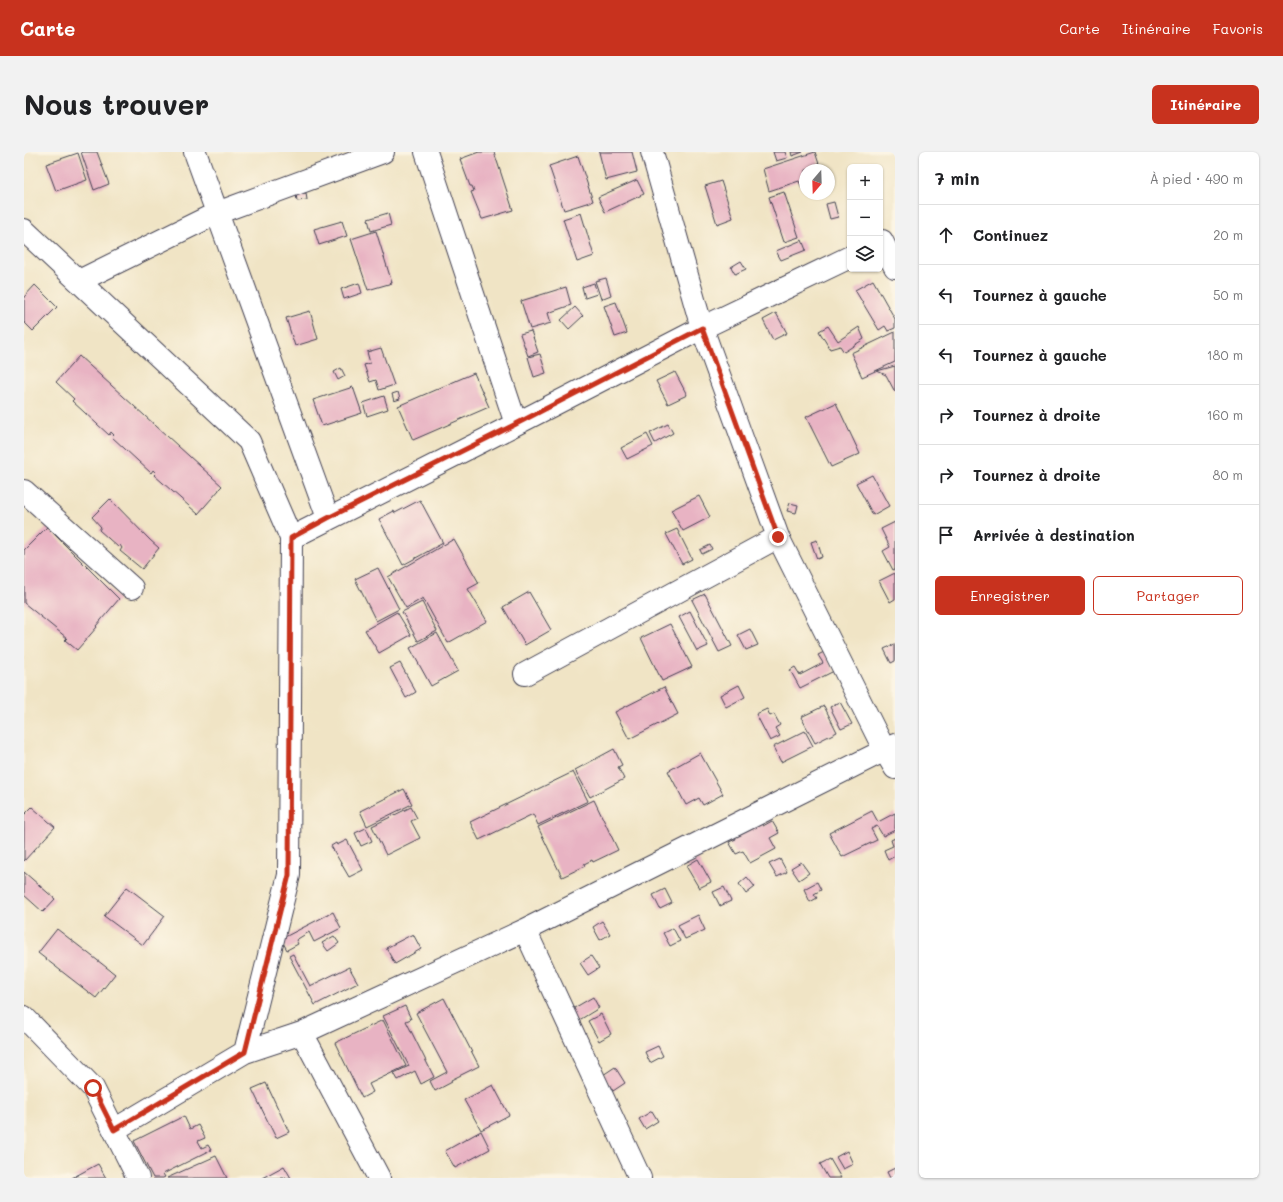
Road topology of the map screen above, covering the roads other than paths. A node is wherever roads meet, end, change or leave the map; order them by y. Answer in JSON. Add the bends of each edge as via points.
{"nodes":[{"id":1,"x":195,"y":152,"type":"edge"},
{"id":2,"x":383,"y":152,"type":"edge"},
{"id":3,"x":426,"y":152,"type":"edge"},
{"id":4,"x":652,"y":152,"type":"edge"},
{"id":5,"x":217,"y":213,"type":"junction"},
{"id":6,"x":26,"y":236,"type":"edge"},
{"id":7,"x":886,"y":239,"type":"edge"},
{"id":8,"x":847,"y":257,"type":"edge"},
{"id":9,"x":895,"y":267,"type":"edge"},
{"id":10,"x":79,"y":282,"type":"junction"},
{"id":11,"x":702,"y":328,"type":"junction"},
{"id":12,"x":516,"y":424,"type":"junction"},
{"id":13,"x":24,"y":491,"type":"edge"},
{"id":14,"x":328,"y":518,"type":"junction"},
{"id":15,"x":778,"y":537,"type":"junction"},
{"id":16,"x":291,"y":538,"type":"junction"},
{"id":17,"x":132,"y":588,"type":"dead end"},
{"id":18,"x":525,"y":674,"type":"dead end"},
{"id":19,"x":892,"y":755,"type":"edge"},
{"id":20,"x":525,"y":930,"type":"junction"},
{"id":21,"x":24,"y":1017,"type":"edge"},
{"id":22,"x":302,"y":1034,"type":"junction"},
{"id":23,"x":245,"y":1052,"type":"junction"},
{"id":24,"x":114,"y":1130,"type":"junction"},
{"id":25,"x":138,"y":1178,"type":"edge"},
{"id":26,"x":379,"y":1178,"type":"edge"},
{"id":27,"x":640,"y":1178,"type":"edge"}],
"edges":[{"from":1,"to":5,"type":"street"},
{"from":2,"to":5,"type":"street"},
{"from":3,"to":12,"type":"street"},
{"from":4,"to":11,"type":"street"},
{"from":5,"to":10,"type":"street"},
{"from":5,"to":14,"type":"street"},
{"from":6,"to":10,"type":"street"},
{"from":7,"to":9,"type":"street"},
{"from":8,"to":11,"type":"street"},
{"from":10,"to":16,"type":"street","via":[[249,442]]},
{"from":11,"to":12,"type":"street"},
{"from":11,"to":15,"type":"street"},
{"from":12,"to":14,"type":"street"},
{"from":13,"to":17,"type":"street"},
{"from":14,"to":16,"type":"street"},
{"from":15,"to":18,"type":"street"},
{"from":15,"to":19,"type":"street"},
{"from":16,"to":23,"type":"street","via":[[289,875]]},
{"from":19,"to":20,"type":"street"},
{"from":20,"to":22,"type":"street"},
{"from":20,"to":27,"type":"street"},
{"from":21,"to":24,"type":"street","via":[[93,1088]]},
{"from":22,"to":23,"type":"street"},
{"from":22,"to":26,"type":"street"},
{"from":23,"to":24,"type":"street"},
{"from":24,"to":25,"type":"street"}]}
